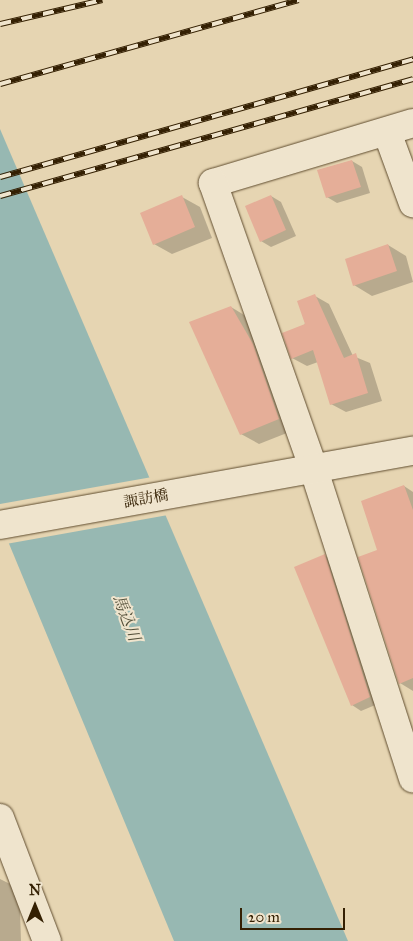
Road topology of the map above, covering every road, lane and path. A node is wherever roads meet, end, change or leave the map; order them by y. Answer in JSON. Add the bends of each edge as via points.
{"nodes":[{"id":1,"x":413,"y":124,"type":"edge"},
{"id":2,"x":387,"y":132,"type":"junction"},
{"id":3,"x":413,"y":203,"type":"edge"},
{"id":4,"x":413,"y":451,"type":"edge"},
{"id":5,"x":303,"y":472,"type":"junction"},
{"id":6,"x":0,"y":525,"type":"edge"},
{"id":7,"x":413,"y":779,"type":"edge"},
{"id":8,"x":0,"y":818,"type":"edge"},
{"id":9,"x":7,"y":857,"type":"edge"},
{"id":10,"x":47,"y":941,"type":"edge"}],
"edges":[{"from":1,"to":2,"type":"street"},
{"from":2,"to":3,"type":"street"},
{"from":2,"to":5,"type":"street","via":[[213,183]]},
{"from":4,"to":5,"type":"street","name":"諏訪橋"},
{"from":5,"to":6,"type":"street","name":"諏訪橋"},
{"from":5,"to":7,"type":"street"},
{"from":8,"to":9,"type":"street"},
{"from":9,"to":10,"type":"street"}]}
